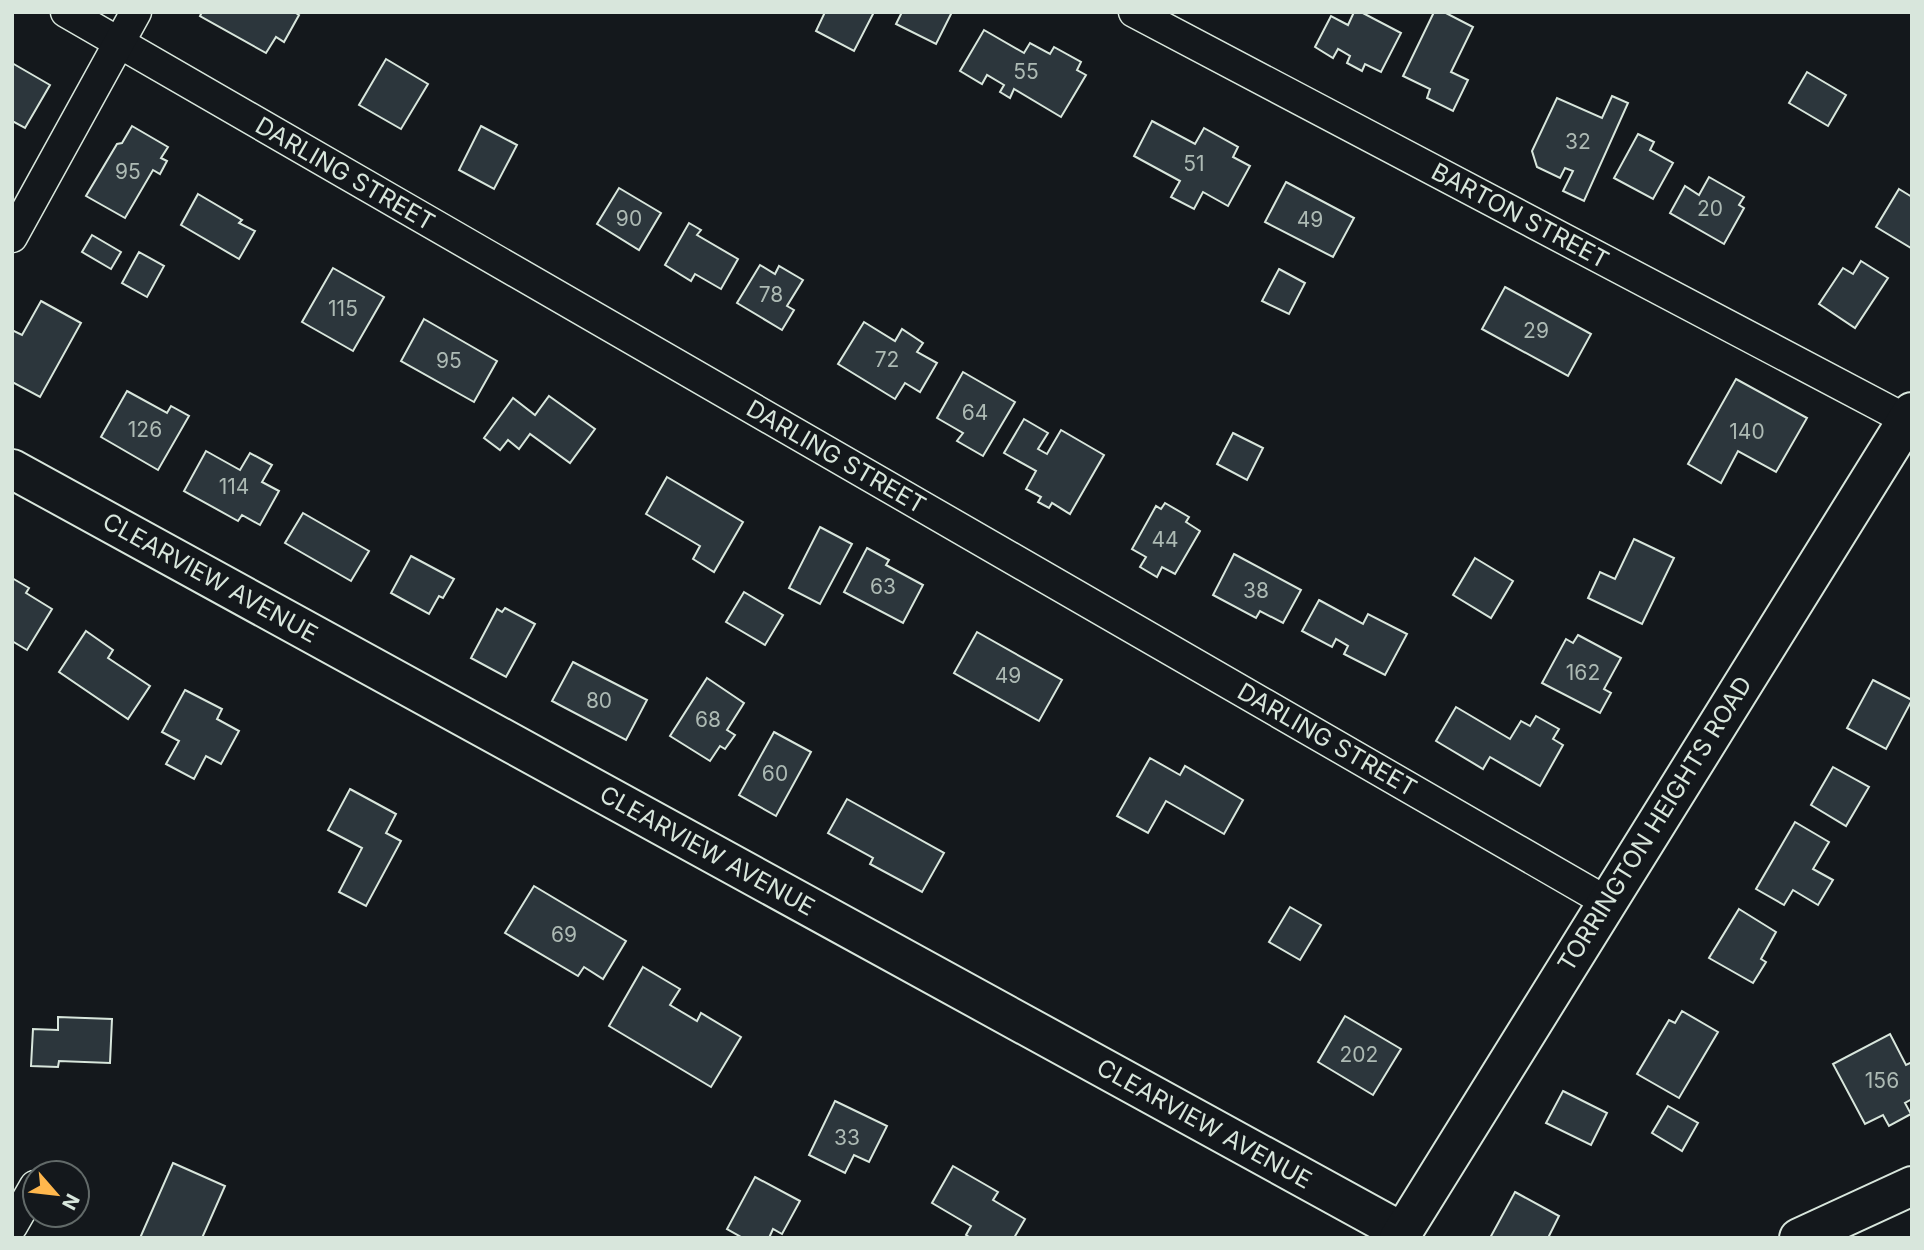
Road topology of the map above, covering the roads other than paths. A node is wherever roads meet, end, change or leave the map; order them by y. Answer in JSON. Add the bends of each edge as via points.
{"nodes":[{"id":1,"x":65,"y":12,"type":"edge"},
{"id":2,"x":136,"y":12,"type":"edge"},
{"id":3,"x":1133,"y":12,"type":"edge"},
{"id":4,"x":118,"y":43,"type":"junction"},
{"id":5,"x":12,"y":237,"type":"edge"},
{"id":6,"x":1909,"y":416,"type":"edge"},
{"id":7,"x":12,"y":469,"type":"edge"},
{"id":8,"x":1607,"y":902,"type":"junction"},
{"id":9,"x":1912,"y":1186,"type":"edge"},
{"id":10,"x":21,"y":1210,"type":"edge"},
{"id":11,"x":12,"y":1226,"type":"edge"},
{"id":12,"x":1400,"y":1235,"type":"edge"},
{"id":13,"x":1799,"y":1238,"type":"edge"}],
"edges":[{"from":1,"to":4,"type":"street","name":"DARLING STREET"},
{"from":2,"to":4,"type":"street"},
{"from":3,"to":6,"type":"street","name":"BARTON STREET"},
{"from":4,"to":5,"type":"street"},
{"from":4,"to":8,"type":"street","name":"DARLING STREET"},
{"from":6,"to":8,"type":"street","name":"TORRINGTON HEIGHTS ROAD"},
{"from":7,"to":12,"type":"street","name":"CLEARVIEW AVENUE"},
{"from":8,"to":12,"type":"street","name":"TORRINGTON HEIGHTS ROAD"},
{"from":9,"to":13,"type":"street"},
{"from":10,"to":11,"type":"street"}]}
